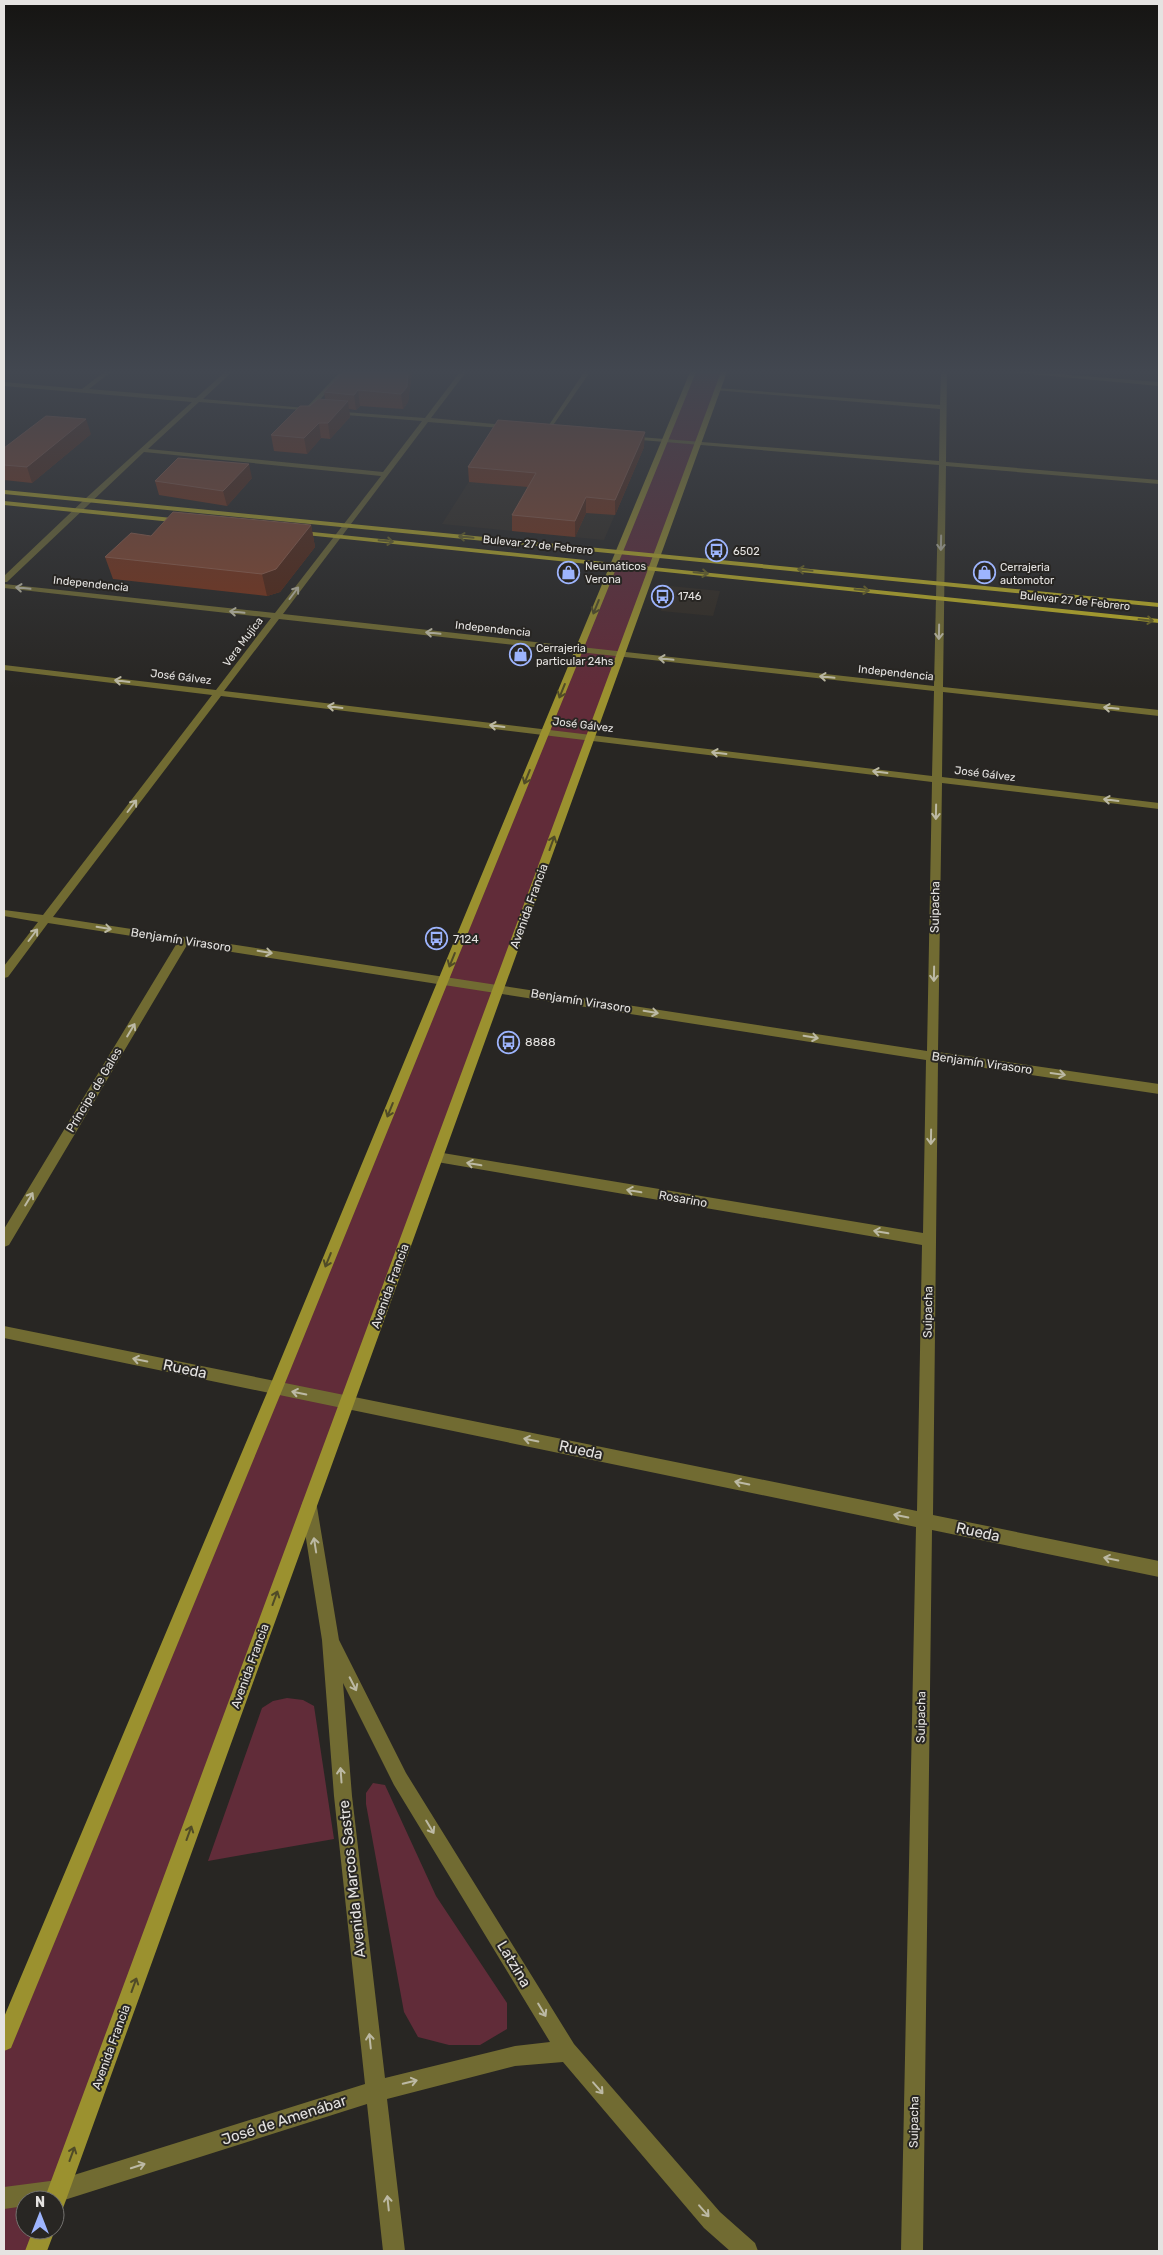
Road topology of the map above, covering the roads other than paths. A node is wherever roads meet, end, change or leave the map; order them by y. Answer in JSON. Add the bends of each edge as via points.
{"nodes":[{"id":1,"x":112,"y":477,"type":"edge"},
{"id":2,"x":383,"y":477,"type":"edge"},
{"id":3,"x":650,"y":477,"type":"edge"},
{"id":4,"x":685,"y":477,"type":"edge"},
{"id":5,"x":942,"y":477,"type":"edge"},
{"id":6,"x":1102,"y":477,"type":"edge"},
{"id":7,"x":1159,"y":482,"type":"edge"},
{"id":8,"x":4,"y":492,"type":"edge"},
{"id":9,"x":87,"y":500,"type":"junction"},
{"id":10,"x":4,"y":503,"type":"edge"},
{"id":11,"x":77,"y":510,"type":"junction"},
{"id":12,"x":193,"y":522,"type":"edge"},
{"id":13,"x":346,"y":526,"type":"junction"},
{"id":14,"x":291,"y":532,"type":"edge"},
{"id":15,"x":338,"y":537,"type":"junction"},
{"id":16,"x":619,"y":552,"type":"junction"},
{"id":17,"x":656,"y":556,"type":"junction"},
{"id":18,"x":614,"y":564,"type":"junction"},
{"id":19,"x":652,"y":568,"type":"junction"},
{"id":20,"x":4,"y":580,"type":"edge"},
{"id":21,"x":4,"y":586,"type":"edge"},
{"id":22,"x":940,"y":591,"type":"junction"},
{"id":23,"x":1159,"y":605,"type":"edge"},
{"id":24,"x":277,"y":616,"type":"junction"},
{"id":25,"x":1159,"y":621,"type":"edge"},
{"id":26,"x":579,"y":649,"type":"junction"},
{"id":27,"x":621,"y":654,"type":"junction"},
{"id":28,"x":4,"y":667,"type":"edge"},
{"id":29,"x":938,"y":689,"type":"junction"},
{"id":30,"x":218,"y":693,"type":"junction"},
{"id":31,"x":1159,"y":713,"type":"edge"},
{"id":32,"x":545,"y":732,"type":"junction"},
{"id":33,"x":590,"y":737,"type":"junction"},
{"id":34,"x":937,"y":779,"type":"junction"},
{"id":35,"x":1159,"y":806,"type":"edge"},
{"id":36,"x":4,"y":913,"type":"edge"},
{"id":37,"x":46,"y":919,"type":"junction"},
{"id":38,"x":185,"y":940,"type":"junction"},
{"id":39,"x":4,"y":974,"type":"edge"},
{"id":40,"x":444,"y":979,"type":"junction"},
{"id":41,"x":499,"y":988,"type":"junction"},
{"id":42,"x":932,"y":1056,"type":"junction"},
{"id":43,"x":1159,"y":1089,"type":"edge"},
{"id":44,"x":437,"y":1157,"type":"junction"},
{"id":45,"x":929,"y":1240,"type":"junction"},
{"id":46,"x":4,"y":1241,"type":"edge"},
{"id":47,"x":4,"y":1332,"type":"edge"},
{"id":48,"x":276,"y":1388,"type":"junction"},
{"id":49,"x":347,"y":1402,"type":"junction"},
{"id":50,"x":309,"y":1507,"type":"junction"},
{"id":51,"x":924,"y":1520,"type":"junction"},
{"id":52,"x":1159,"y":1569,"type":"edge"},
{"id":53,"x":331,"y":1640,"type":"junction"},
{"id":54,"x":4,"y":2041,"type":"edge"},
{"id":55,"x":567,"y":2051,"type":"junction"},
{"id":56,"x":376,"y":2091,"type":"junction"},
{"id":57,"x":59,"y":2190,"type":"edge"},
{"id":58,"x":65,"y":2193,"type":"edge"},
{"id":59,"x":394,"y":2251,"type":"edge"},
{"id":60,"x":747,"y":2251,"type":"edge"},
{"id":61,"x":912,"y":2251,"type":"edge"}],
"edges":[{"from":1,"to":9,"type":"street"},
{"from":2,"to":13,"type":"street","name":"Vera Mujíca"},
{"from":3,"to":16,"type":"main road"},
{"from":4,"to":17,"type":"main road","name":"Avenida Francia"},
{"from":5,"to":22,"type":"street","name":"Suipacha","one_way":true},
{"from":6,"to":7,"type":"street"},
{"from":8,"to":9,"type":"main road","name":"Bulevar 27 de Febrero"},
{"from":9,"to":11,"type":"street"},
{"from":9,"to":13,"type":"main road","name":"Bulevar 27 de Febrero"},
{"from":10,"to":11,"type":"main road"},
{"from":11,"to":12,"type":"main road"},
{"from":11,"to":20,"type":"street"},
{"from":13,"to":15,"type":"street","name":"Vera Mujíca"},
{"from":16,"to":13,"type":"main road","name":"Bulevar 27 de Febrero","one_way":true},
{"from":14,"to":15,"type":"main road","name":"Bulevar 27 de Febrero"},
{"from":15,"to":18,"type":"main road","name":"Bulevar 27 de Febrero","one_way":true},
{"from":24,"to":15,"type":"street","name":"Vera Mujíca","one_way":true},
{"from":16,"to":17,"type":"main road","name":"Bulevar 27 de Febrero"},
{"from":16,"to":18,"type":"main road"},
{"from":17,"to":19,"type":"main road","name":"Avenida Francia"},
{"from":22,"to":17,"type":"main road","name":"Bulevar 27 de Febrero","one_way":true},
{"from":18,"to":19,"type":"main road","name":"Bulevar 27 de Febrero"},
{"from":18,"to":26,"type":"main road","one_way":true},
{"from":19,"to":22,"type":"main road","name":"Bulevar 27 de Febrero","one_way":true},
{"from":19,"to":27,"type":"main road","name":"Avenida Francia"},
{"from":24,"to":21,"type":"street","name":"Independencia","one_way":true},
{"from":22,"to":23,"type":"main road","name":"Bulevar 27 de Febrero"},
{"from":22,"to":25,"type":"main road","name":"Bulevar 27 de Febrero","one_way":true},
{"from":22,"to":29,"type":"street","name":"Suipacha","one_way":true},
{"from":26,"to":24,"type":"street","name":"Independencia","one_way":true},
{"from":24,"to":30,"type":"street","name":"Vera Mujíca"},
{"from":26,"to":27,"type":"street","name":"Independencia"},
{"from":26,"to":32,"type":"main road","one_way":true},
{"from":29,"to":27,"type":"street","name":"Independencia","one_way":true},
{"from":27,"to":33,"type":"main road","name":"Avenida Francia"},
{"from":30,"to":28,"type":"street","name":"José Gálvez","one_way":true},
{"from":31,"to":29,"type":"street","name":"Independencia","one_way":true},
{"from":29,"to":34,"type":"street","name":"Suipacha"},
{"from":32,"to":30,"type":"street","name":"José Gálvez","one_way":true},
{"from":37,"to":30,"type":"street","name":"Vera Mujíca","one_way":true},
{"from":32,"to":33,"type":"street","name":"José Gálvez"},
{"from":32,"to":40,"type":"main road","one_way":true},
{"from":34,"to":33,"type":"street","name":"José Gálvez","one_way":true},
{"from":41,"to":33,"type":"main road","name":"Avenida Francia","one_way":true},
{"from":35,"to":34,"type":"street","name":"José Gálvez","one_way":true},
{"from":34,"to":42,"type":"street","name":"Suipacha","one_way":true},
{"from":36,"to":37,"type":"street","name":"Benjamín Virasoro"},
{"from":37,"to":38,"type":"street","name":"Benjamín Virasoro","one_way":true},
{"from":39,"to":37,"type":"street","name":"Vera Mujíca","one_way":true},
{"from":38,"to":40,"type":"street","name":"Benjamín Virasoro","one_way":true},
{"from":46,"to":38,"type":"street","name":"Príncipe de Gales","one_way":true},
{"from":40,"to":41,"type":"street","name":"Benjamín Virasoro"},
{"from":40,"to":48,"type":"main road","one_way":true},
{"from":41,"to":42,"type":"street","name":"Benjamín Virasoro","one_way":true},
{"from":41,"to":44,"type":"main road","name":"Avenida Francia"},
{"from":42,"to":43,"type":"street","name":"Benjamín Virasoro","one_way":true},
{"from":42,"to":45,"type":"street","name":"Suipacha","one_way":true},
{"from":45,"to":44,"type":"street","name":"Rosarino","one_way":true},
{"from":44,"to":49,"type":"main road","name":"Avenida Francia"},
{"from":45,"to":51,"type":"street","name":"Suipacha"},
{"from":48,"to":47,"type":"street","name":"Rueda","one_way":true},
{"from":49,"to":48,"type":"street","name":"Rueda","one_way":true},
{"from":48,"to":54,"type":"main road"},
{"from":49,"to":50,"type":"main road","name":"Avenida Francia"},
{"from":51,"to":49,"type":"street","name":"Rueda","one_way":true},
{"from":53,"to":50,"type":"street","name":"Avenida Marcos Sastre","one_way":true},
{"from":57,"to":50,"type":"main road","name":"Avenida Francia","one_way":true},
{"from":52,"to":51,"type":"street","name":"Rueda","one_way":true},
{"from":51,"to":61,"type":"street","name":"Suipacha"},
{"from":53,"to":55,"type":"street","name":"Latzina","one_way":true,"via":[[400,1779]]},
{"from":56,"to":53,"type":"street","name":"Avenida Marcos Sastre","one_way":true,"via":[[343,1796]]},
{"from":56,"to":55,"type":"street","name":"José de Amenábar","one_way":true,"via":[[515,2056]]},
{"from":55,"to":60,"type":"street","name":"Latzina","one_way":true,"via":[[712,2220]]},
{"from":58,"to":56,"type":"street","name":"José de Amenábar","one_way":true},
{"from":59,"to":56,"type":"street","name":"Avenida Marcos Sastre","one_way":true}]}
